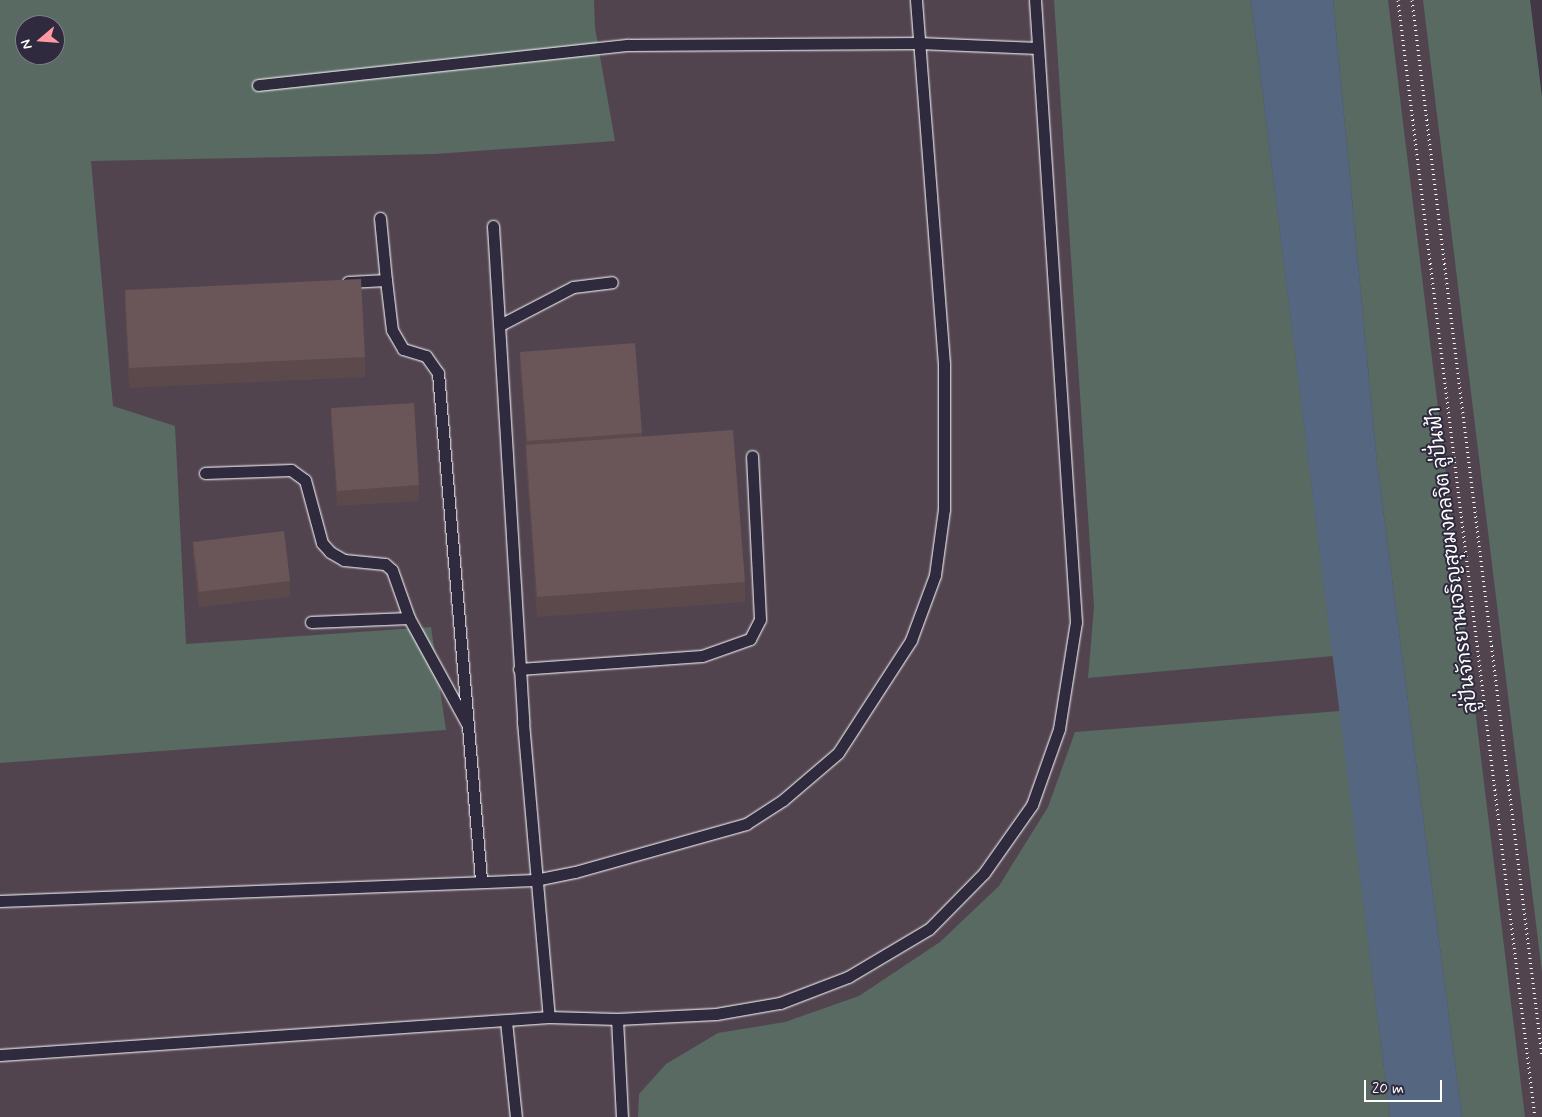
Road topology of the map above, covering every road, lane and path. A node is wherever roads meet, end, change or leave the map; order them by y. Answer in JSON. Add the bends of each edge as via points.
{"nodes":[{"id":1,"x":916,"y":0,"type":"edge"},
{"id":2,"x":1035,"y":0,"type":"edge"},
{"id":3,"x":1398,"y":0,"type":"edge"},
{"id":4,"x":1412,"y":0,"type":"edge"},
{"id":5,"x":918,"y":43,"type":"junction"},
{"id":6,"x":1038,"y":48,"type":"junction"},
{"id":7,"x":258,"y":85,"type":"dead end"},
{"id":8,"x":380,"y":218,"type":"dead end"},
{"id":9,"x":493,"y":226,"type":"dead end"},
{"id":10,"x":386,"y":280,"type":"junction"},
{"id":11,"x":612,"y":282,"type":"dead end"},
{"id":12,"x":337,"y":283,"type":"edge"},
{"id":13,"x":500,"y":325,"type":"junction"},
{"id":14,"x":752,"y":456,"type":"dead end"},
{"id":15,"x":205,"y":473,"type":"dead end"},
{"id":16,"x":409,"y":618,"type":"junction"},
{"id":17,"x":311,"y":622,"type":"dead end"},
{"id":18,"x":519,"y":669,"type":"junction"},
{"id":19,"x":470,"y":730,"type":"junction"},
{"id":20,"x":481,"y":880,"type":"junction"},
{"id":21,"x":535,"y":880,"type":"junction"},
{"id":22,"x":0,"y":901,"type":"edge"},
{"id":23,"x":548,"y":1017,"type":"junction"},
{"id":24,"x":617,"y":1019,"type":"junction"},
{"id":25,"x":506,"y":1021,"type":"junction"},
{"id":26,"x":0,"y":1055,"type":"edge"},
{"id":27,"x":1542,"y":1056,"type":"edge"},
{"id":28,"x":516,"y":1117,"type":"edge"},
{"id":29,"x":622,"y":1117,"type":"edge"},
{"id":30,"x":1535,"y":1117,"type":"edge"}],
"edges":[{"from":1,"to":5,"type":"lane"},
{"from":2,"to":6,"type":"lane"},
{"from":3,"to":30,"type":"path","name":"ลู่ปั่นจักรยานเจริญสุขมงคลจิต ลู่ปั่นฟ้า"},
{"from":4,"to":27,"type":"path"},
{"from":5,"to":6,"type":"lane"},
{"from":5,"to":7,"type":"lane","via":[[628,45]]},
{"from":5,"to":21,"type":"lane","via":[[944,364],[945,456],[944,509],[935,575],[911,640],[838,753],[782,800],[746,824]]},
{"from":6,"to":24,"type":"lane","via":[[1076,622],[1059,730],[1032,805],[984,873],[928,929],[848,977],[780,1003],[716,1014]]},
{"from":8,"to":10,"type":"lane"},
{"from":9,"to":13,"type":"lane"},
{"from":10,"to":12,"type":"lane"},
{"from":10,"to":19,"type":"lane","via":[[392,330],[403,349],[426,356],[438,373]]},
{"from":11,"to":13,"type":"lane","via":[[573,287]]},
{"from":13,"to":18,"type":"lane"},
{"from":14,"to":18,"type":"lane","via":[[760,619],[750,639],[702,656]]},
{"from":15,"to":16,"type":"lane","via":[[291,470],[305,480],[322,543],[344,560],[385,564],[392,570]]},
{"from":16,"to":17,"type":"lane"},
{"from":16,"to":19,"type":"lane"},
{"from":18,"to":21,"type":"lane"},
{"from":19,"to":20,"type":"lane"},
{"from":20,"to":21,"type":"lane"},
{"from":20,"to":22,"type":"lane"},
{"from":21,"to":23,"type":"lane"},
{"from":23,"to":24,"type":"lane"},
{"from":23,"to":25,"type":"lane"},
{"from":24,"to":29,"type":"lane"},
{"from":25,"to":26,"type":"lane"},
{"from":25,"to":28,"type":"lane"}]}
